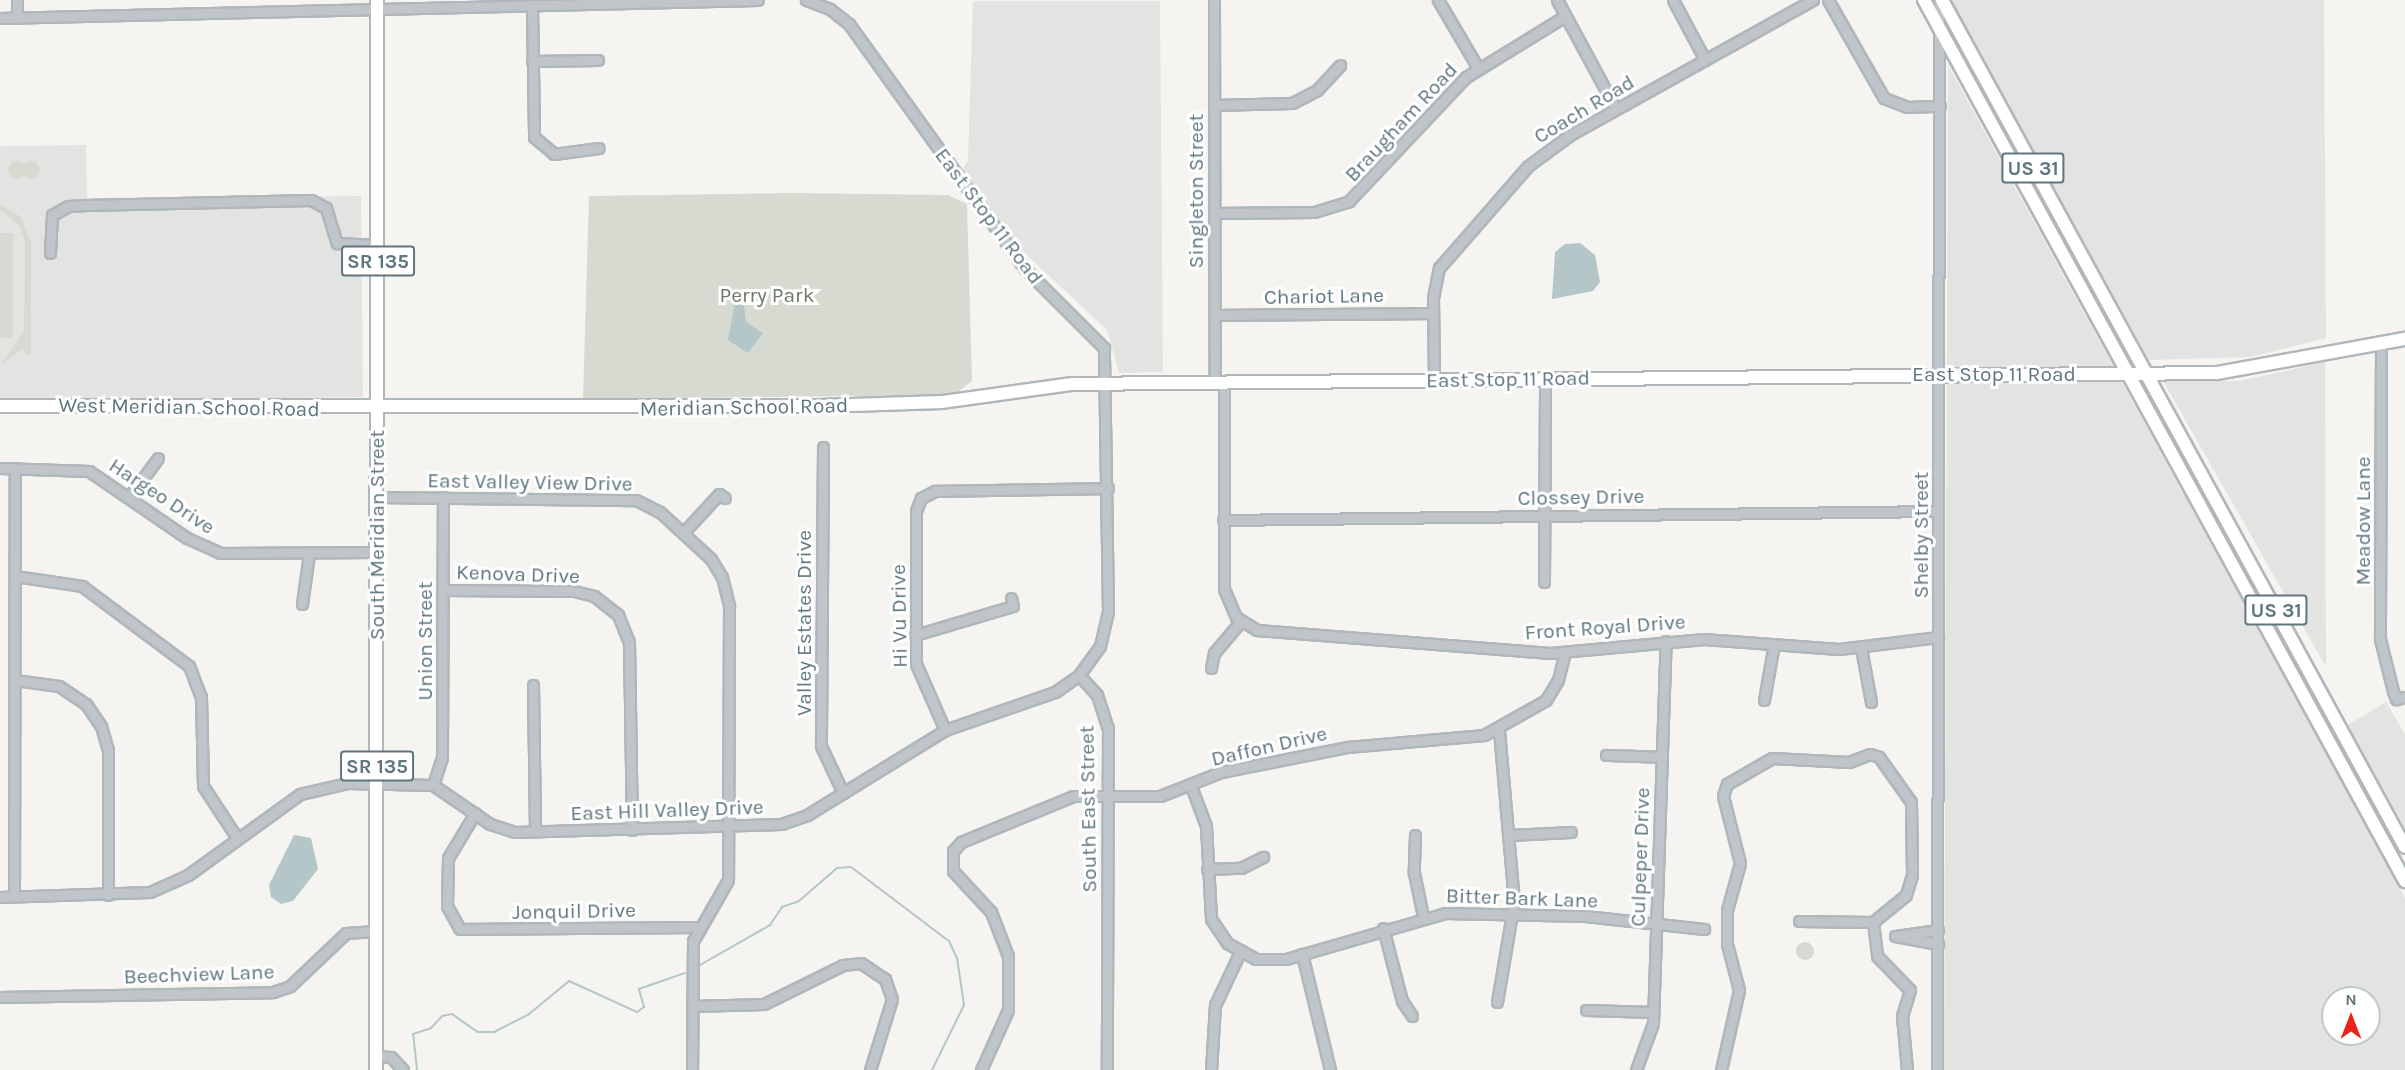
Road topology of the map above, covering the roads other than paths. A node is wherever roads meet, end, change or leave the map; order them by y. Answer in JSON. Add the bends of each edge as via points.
{"nodes":[{"id":1,"x":17,"y":0,"type":"edge"},
{"id":2,"x":735,"y":0,"type":"edge"},
{"id":3,"x":758,"y":0,"type":"edge"},
{"id":4,"x":806,"y":0,"type":"edge"},
{"id":5,"x":1214,"y":0,"type":"edge"},
{"id":6,"x":1438,"y":0,"type":"edge"},
{"id":7,"x":1557,"y":0,"type":"edge"},
{"id":8,"x":1673,"y":0,"type":"edge"},
{"id":9,"x":1813,"y":0,"type":"edge"},
{"id":10,"x":1828,"y":0,"type":"edge"},
{"id":11,"x":1924,"y":0,"type":"edge"},
{"id":12,"x":1941,"y":0,"type":"edge"},
{"id":13,"x":459,"y":3,"type":"edge"},
{"id":14,"x":377,"y":4,"type":"edge"},
{"id":15,"x":532,"y":5,"type":"junction"},
{"id":16,"x":1565,"y":16,"type":"junction"},
{"id":17,"x":0,"y":18,"type":"edge"},
{"id":18,"x":17,"y":18,"type":"junction"},
{"id":19,"x":1940,"y":30,"type":"junction"},
{"id":20,"x":598,"y":60,"type":"dead end"},
{"id":21,"x":1706,"y":60,"type":"junction"},
{"id":22,"x":532,"y":61,"type":"junction"},
{"id":23,"x":1340,"y":65,"type":"dead end"},
{"id":24,"x":1478,"y":68,"type":"junction"},
{"id":25,"x":1214,"y":105,"type":"junction"},
{"id":26,"x":1940,"y":106,"type":"junction"},
{"id":27,"x":1616,"y":109,"type":"junction"},
{"id":28,"x":599,"y":148,"type":"dead end"},
{"id":29,"x":1214,"y":213,"type":"junction"},
{"id":30,"x":378,"y":245,"type":"junction"},
{"id":31,"x":50,"y":253,"type":"dead end"},
{"id":32,"x":1433,"y":313,"type":"junction"},
{"id":33,"x":1215,"y":315,"type":"junction"},
{"id":34,"x":2405,"y":339,"type":"edge"},
{"id":35,"x":2381,"y":341,"type":"junction"},
{"id":36,"x":1941,"y":374,"type":"junction"},
{"id":37,"x":2126,"y":374,"type":"junction"},
{"id":38,"x":2146,"y":374,"type":"junction"},
{"id":39,"x":1545,"y":378,"type":"junction"},
{"id":40,"x":1434,"y":380,"type":"junction"},
{"id":41,"x":1219,"y":382,"type":"junction"},
{"id":42,"x":1109,"y":384,"type":"junction"},
{"id":43,"x":0,"y":406,"type":"edge"},
{"id":44,"x":378,"y":408,"type":"junction"},
{"id":45,"x":823,"y":447,"type":"dead end"},
{"id":46,"x":158,"y":458,"type":"dead end"},
{"id":47,"x":0,"y":468,"type":"edge"},
{"id":48,"x":15,"y":468,"type":"junction"},
{"id":49,"x":1108,"y":488,"type":"junction"},
{"id":50,"x":130,"y":496,"type":"junction"},
{"id":51,"x":377,"y":497,"type":"junction"},
{"id":52,"x":443,"y":497,"type":"junction"},
{"id":53,"x":725,"y":498,"type":"dead end"},
{"id":54,"x":1938,"y":511,"type":"junction"},
{"id":55,"x":1544,"y":516,"type":"junction"},
{"id":56,"x":1223,"y":520,"type":"junction"},
{"id":57,"x":683,"y":533,"type":"junction"},
{"id":58,"x":377,"y":552,"type":"junction"},
{"id":59,"x":309,"y":554,"type":"junction"},
{"id":60,"x":15,"y":576,"type":"junction"},
{"id":61,"x":1544,"y":582,"type":"dead end"},
{"id":62,"x":443,"y":590,"type":"junction"},
{"id":63,"x":1011,"y":598,"type":"dead end"},
{"id":64,"x":302,"y":604,"type":"dead end"},
{"id":65,"x":1241,"y":621,"type":"junction"},
{"id":66,"x":915,"y":635,"type":"junction"},
{"id":67,"x":1938,"y":637,"type":"junction"},
{"id":68,"x":1666,"y":641,"type":"junction"},
{"id":69,"x":1774,"y":644,"type":"junction"},
{"id":70,"x":1861,"y":648,"type":"junction"},
{"id":71,"x":1565,"y":652,"type":"junction"},
{"id":72,"x":1210,"y":668,"type":"dead end"},
{"id":73,"x":1079,"y":675,"type":"junction"},
{"id":74,"x":15,"y":680,"type":"junction"},
{"id":75,"x":533,"y":685,"type":"dead end"},
{"id":76,"x":2401,"y":698,"type":"edge"},
{"id":77,"x":1764,"y":700,"type":"dead end"},
{"id":78,"x":1871,"y":702,"type":"dead end"},
{"id":79,"x":945,"y":730,"type":"junction"},
{"id":80,"x":1499,"y":730,"type":"junction"},
{"id":81,"x":1606,"y":755,"type":"dead end"},
{"id":82,"x":1662,"y":757,"type":"junction"},
{"id":83,"x":376,"y":782,"type":"junction"},
{"id":84,"x":433,"y":785,"type":"junction"},
{"id":85,"x":1191,"y":786,"type":"junction"},
{"id":86,"x":843,"y":793,"type":"junction"},
{"id":87,"x":1108,"y":796,"type":"junction"},
{"id":88,"x":475,"y":813,"type":"junction"},
{"id":89,"x":728,"y":828,"type":"junction"},
{"id":90,"x":632,"y":830,"type":"junction"},
{"id":91,"x":535,"y":831,"type":"junction"},
{"id":92,"x":1571,"y":832,"type":"dead end"},
{"id":93,"x":1415,"y":835,"type":"dead end"},
{"id":94,"x":1510,"y":835,"type":"junction"},
{"id":95,"x":237,"y":838,"type":"junction"},
{"id":96,"x":2405,"y":847,"type":"edge"},
{"id":97,"x":1263,"y":857,"type":"dead end"},
{"id":98,"x":1207,"y":869,"type":"junction"},
{"id":99,"x":2405,"y":881,"type":"edge"},
{"id":100,"x":108,"y":895,"type":"junction"},
{"id":101,"x":14,"y":896,"type":"junction"},
{"id":102,"x":0,"y":897,"type":"edge"},
{"id":103,"x":1513,"y":914,"type":"junction"},
{"id":104,"x":1423,"y":916,"type":"junction"},
{"id":105,"x":1799,"y":921,"type":"dead end"},
{"id":106,"x":1874,"y":921,"type":"junction"},
{"id":107,"x":1656,"y":926,"type":"junction"},
{"id":108,"x":696,"y":927,"type":"junction"},
{"id":109,"x":1383,"y":928,"type":"junction"},
{"id":110,"x":1704,"y":929,"type":"dead end"},
{"id":111,"x":1938,"y":930,"type":"junction"},
{"id":112,"x":376,"y":931,"type":"junction"},
{"id":113,"x":1895,"y":936,"type":"junction"},
{"id":114,"x":1874,"y":937,"type":"junction"},
{"id":115,"x":1938,"y":944,"type":"junction"},
{"id":116,"x":1240,"y":952,"type":"junction"},
{"id":117,"x":1302,"y":954,"type":"junction"},
{"id":118,"x":0,"y":997,"type":"edge"},
{"id":119,"x":1497,"y":1002,"type":"dead end"},
{"id":120,"x":692,"y":1006,"type":"junction"},
{"id":121,"x":1586,"y":1010,"type":"dead end"},
{"id":122,"x":1653,"y":1012,"type":"junction"},
{"id":123,"x":1412,"y":1016,"type":"dead end"},
{"id":124,"x":376,"y":1056,"type":"junction"},
{"id":125,"x":376,"y":1070,"type":"edge"},
{"id":126,"x":403,"y":1070,"type":"edge"},
{"id":127,"x":692,"y":1070,"type":"edge"},
{"id":128,"x":870,"y":1070,"type":"edge"},
{"id":129,"x":981,"y":1070,"type":"edge"},
{"id":130,"x":1107,"y":1070,"type":"edge"},
{"id":131,"x":1211,"y":1070,"type":"edge"},
{"id":132,"x":1330,"y":1070,"type":"edge"},
{"id":133,"x":1636,"y":1070,"type":"edge"},
{"id":134,"x":1721,"y":1070,"type":"edge"},
{"id":135,"x":1907,"y":1070,"type":"edge"},
{"id":136,"x":1937,"y":1070,"type":"edge"}],
"edges":[{"from":1,"to":18,"type":"street"},
{"from":2,"to":3,"type":"street"},
{"from":2,"to":15,"type":"street"},
{"from":4,"to":42,"type":"street","name":"East Stop 11 Road","via":[[849,24],[1025,268],[1098,337],[1108,360]]},
{"from":5,"to":25,"type":"street","name":"Singleton Street"},
{"from":6,"to":24,"type":"street"},
{"from":7,"to":16,"type":"street"},
{"from":8,"to":21,"type":"street"},
{"from":9,"to":21,"type":"street","name":"Coach Road"},
{"from":10,"to":26,"type":"street","via":[[1884,98],[1907,107]]},
{"from":11,"to":19,"type":"main road","number":"US 31"},
{"from":12,"to":19,"type":"street","name":"Shelby Street"},
{"from":12,"to":38,"type":"main road","number":"US 31"},
{"from":13,"to":14,"type":"street"},
{"from":13,"to":15,"type":"street"},
{"from":14,"to":18,"type":"street"},
{"from":14,"to":30,"type":"main road","name":"South Meridian Street","number":"SR 135"},
{"from":15,"to":22,"type":"street"},
{"from":16,"to":24,"type":"street","name":"Braugham Road"},
{"from":16,"to":27,"type":"street"},
{"from":17,"to":18,"type":"street"},
{"from":19,"to":26,"type":"street","name":"Shelby Street"},
{"from":19,"to":37,"type":"main road","number":"US 31"},
{"from":20,"to":22,"type":"street"},
{"from":21,"to":27,"type":"street","name":"Coach Road"},
{"from":22,"to":28,"type":"street","via":[[532,128],[540,146],[554,154]]},
{"from":23,"to":25,"type":"street","via":[[1317,90],[1292,103]]},
{"from":24,"to":29,"type":"street","name":"Braugham Road","via":[[1349,201],[1314,212]]},
{"from":25,"to":29,"type":"street","name":"Singleton Street"},
{"from":26,"to":36,"type":"street","name":"Shelby Street"},
{"from":27,"to":32,"type":"street","name":"Coach Road","via":[[1557,142],[1515,179],[1439,268]]},
{"from":29,"to":33,"type":"street","name":"Singleton Street"},
{"from":30,"to":31,"type":"street","via":[[337,243],[326,208],[311,200],[110,204],[59,210],[50,224]]},
{"from":30,"to":44,"type":"main road","name":"South Meridian Street","number":"SR 135"},
{"from":32,"to":33,"type":"street","name":"Chariot Lane"},
{"from":32,"to":40,"type":"street","name":"Coach Road"},
{"from":33,"to":41,"type":"street","name":"Singleton Street"},
{"from":34,"to":35,"type":"main road","name":"East Stop 11 Road"},
{"from":35,"to":38,"type":"main road","name":"East Stop 11 Road","via":[[2244,370]]},
{"from":35,"to":76,"type":"street","name":"Meadow Lane","via":[[2380,639]]},
{"from":36,"to":37,"type":"main road","name":"East Stop 11 Road"},
{"from":36,"to":39,"type":"main road","name":"East Stop 11 Road"},
{"from":36,"to":54,"type":"street","name":"Shelby Street"},
{"from":37,"to":38,"type":"main road","name":"East Stop 11 Road"},
{"from":37,"to":99,"type":"main road","number":"US 31"},
{"from":38,"to":96,"type":"main road","number":"US 31"},
{"from":39,"to":40,"type":"main road","name":"East Stop 11 Road"},
{"from":39,"to":55,"type":"street"},
{"from":40,"to":41,"type":"main road","name":"East Stop 11 Road"},
{"from":41,"to":42,"type":"main road","name":"East Stop 11 Road"},
{"from":41,"to":56,"type":"street","name":"Singleton Street"},
{"from":42,"to":44,"type":"main road","name":"Meridian School Road","via":[[919,404]]},
{"from":42,"to":49,"type":"street"},
{"from":43,"to":44,"type":"main road","name":"West Meridian School Road","via":[[157,402]]},
{"from":44,"to":51,"type":"main road","name":"South Meridian Street","number":"SR 135"},
{"from":45,"to":86,"type":"street","name":"Valley Estates Drive","via":[[821,746]]},
{"from":46,"to":50,"type":"street"},
{"from":47,"to":48,"type":"street","name":"Hargeo Drive"},
{"from":48,"to":50,"type":"street","name":"Hargeo Drive","via":[[89,471]]},
{"from":48,"to":60,"type":"street"},
{"from":49,"to":66,"type":"street","name":"Hi Vu Drive","via":[[934,490],[922,497],[916,511]]},
{"from":49,"to":73,"type":"street","via":[[1106,629]]},
{"from":50,"to":59,"type":"street","name":"Hargeo Drive","via":[[187,538],[220,553]]},
{"from":51,"to":52,"type":"street","name":"East Valley View Drive"},
{"from":51,"to":58,"type":"main road","name":"South Meridian Street","number":"SR 135"},
{"from":52,"to":57,"type":"street","name":"East Valley View Drive","via":[[636,500]]},
{"from":52,"to":62,"type":"street","name":"Union Street"},
{"from":53,"to":57,"type":"street","via":[[719,494]]},
{"from":54,"to":55,"type":"street","name":"Clossey Drive"},
{"from":54,"to":67,"type":"street","name":"Shelby Street"},
{"from":55,"to":56,"type":"street","name":"Clossey Drive"},
{"from":55,"to":61,"type":"street"},
{"from":56,"to":65,"type":"street","name":"Singleton Street","via":[[1224,591]]},
{"from":57,"to":89,"type":"street","name":"East Valley View Drive","via":[[722,577],[729,606]]},
{"from":58,"to":59,"type":"street","name":"Hargeo Drive"},
{"from":58,"to":83,"type":"main road","name":"South Meridian Street","number":"SR 135"},
{"from":59,"to":64,"type":"street"},
{"from":60,"to":74,"type":"street"},
{"from":60,"to":95,"type":"street","via":[[82,586],[189,666],[201,697],[203,786]]},
{"from":62,"to":84,"type":"street","name":"Union Street","via":[[442,758]]},
{"from":62,"to":90,"type":"street","name":"Kenova Drive","via":[[591,595],[618,615],[629,642]]},
{"from":63,"to":66,"type":"street","via":[[1013,606]]},
{"from":65,"to":71,"type":"street","name":"Front Royal Drive","via":[[1269,633]]},
{"from":65,"to":72,"type":"street","via":[[1214,653]]},
{"from":66,"to":79,"type":"street","name":"Hi Vu Drive","via":[[919,679]]},
{"from":67,"to":70,"type":"street","name":"Front Royal Drive"},
{"from":67,"to":111,"type":"street","name":"Shelby Street"},
{"from":68,"to":69,"type":"street","name":"Front Royal Drive"},
{"from":68,"to":71,"type":"street","name":"Front Royal Drive"},
{"from":68,"to":82,"type":"street","name":"Culpeper Drive"},
{"from":69,"to":70,"type":"street","name":"Front Royal Drive"},
{"from":69,"to":77,"type":"street"},
{"from":70,"to":78,"type":"street"},
{"from":71,"to":80,"type":"street","name":"Daffon Drive","via":[[1558,680],[1546,700]]},
{"from":73,"to":79,"type":"street","name":"East Hill Valley Drive","via":[[1055,692]]},
{"from":73,"to":87,"type":"street","name":"South East Street","via":[[1098,695],[1106,717]]},
{"from":74,"to":100,"type":"street","via":[[59,686],[86,704],[101,726],[108,750]]},
{"from":74,"to":101,"type":"street"},
{"from":75,"to":91,"type":"street"},
{"from":79,"to":86,"type":"street","name":"East Hill Valley Drive"},
{"from":80,"to":85,"type":"street","name":"Daffon Drive","via":[[1460,739],[1347,747],[1221,772]]},
{"from":80,"to":94,"type":"street"},
{"from":81,"to":82,"type":"street"},
{"from":82,"to":107,"type":"street","name":"Culpeper Drive"},
{"from":83,"to":84,"type":"street"},
{"from":83,"to":95,"type":"street","via":[[326,785],[300,794]]},
{"from":83,"to":112,"type":"main road","name":"South Meridian Street","number":"SR 135"},
{"from":84,"to":88,"type":"street","name":"East Hill Valley Drive"},
{"from":85,"to":87,"type":"street","name":"Daffon Drive","via":[[1160,796]]},
{"from":85,"to":98,"type":"street","via":[[1206,826]]},
{"from":86,"to":89,"type":"street","name":"East Hill Valley Drive","via":[[781,824]]},
{"from":87,"to":129,"type":"street","name":"Daffon Drive","via":[[1052,801],[954,849],[953,871],[991,912],[1008,956],[1008,1010]]},
{"from":87,"to":130,"type":"street","name":"South East Street"},
{"from":88,"to":91,"type":"street","name":"East Hill Valley Drive","via":[[504,830]]},
{"from":88,"to":108,"type":"street","name":"Jonquil Drive","via":[[448,858],[447,906],[455,925],[467,930]]},
{"from":89,"to":90,"type":"street","name":"East Hill Valley Drive"},
{"from":89,"to":108,"type":"street","via":[[726,888]]},
{"from":90,"to":91,"type":"street","name":"East Hill Valley Drive"},
{"from":92,"to":94,"type":"street"},
{"from":93,"to":104,"type":"street","via":[[1414,873]]},
{"from":94,"to":103,"type":"street"},
{"from":95,"to":100,"type":"street","via":[[172,884]]},
{"from":97,"to":98,"type":"street","via":[[1241,868]]},
{"from":98,"to":116,"type":"street","via":[[1211,919]]},
{"from":100,"to":101,"type":"street"},
{"from":101,"to":102,"type":"street"},
{"from":103,"to":104,"type":"street","name":"Bitter Bark Lane"},
{"from":103,"to":107,"type":"street","name":"Bitter Bark Lane"},
{"from":103,"to":119,"type":"street"},
{"from":104,"to":109,"type":"street","name":"Bitter Bark Lane"},
{"from":105,"to":106,"type":"street"},
{"from":106,"to":114,"type":"street"},
{"from":106,"to":134,"type":"street","via":[[1902,900],[1912,882],[1911,805],[1900,784],[1874,754],[1849,762],[1772,758],[1732,780],[1723,798],[1740,865],[1726,917],[1739,992]]},
{"from":107,"to":110,"type":"street","name":"Bitter Bark Lane"},
{"from":107,"to":122,"type":"street","name":"Culpeper Drive"},
{"from":108,"to":120,"type":"street"},
{"from":109,"to":117,"type":"street","name":"Bitter Bark Lane"},
{"from":109,"to":123,"type":"street","via":[[1402,1000]]},
{"from":111,"to":113,"type":"street"},
{"from":111,"to":115,"type":"street","name":"Shelby Street"},
{"from":112,"to":118,"type":"street","name":"Beechview Lane","via":[[346,933],[290,986],[273,992]]},
{"from":112,"to":124,"type":"main road","name":"South Meridian Street","number":"SR 135"},
{"from":113,"to":114,"type":"street"},
{"from":113,"to":115,"type":"street"},
{"from":114,"to":135,"type":"street","via":[[1877,956],[1910,990],[1902,1016]]},
{"from":115,"to":136,"type":"street","name":"Shelby Street"},
{"from":116,"to":117,"type":"street","name":"Bitter Bark Lane","via":[[1265,961]]},
{"from":116,"to":131,"type":"street","via":[[1215,1005]]},
{"from":117,"to":132,"type":"street"},
{"from":120,"to":127,"type":"street"},
{"from":120,"to":128,"type":"street","via":[[764,1004],[852,963],[875,969],[891,990],[890,1010]]},
{"from":121,"to":122,"type":"street"},
{"from":122,"to":133,"type":"street","name":"Culpeper Drive","via":[[1649,1046]]},
{"from":124,"to":125,"type":"main road","name":"South Meridian Street","number":"SR 135"},
{"from":124,"to":126,"type":"street","via":[[392,1057]]}]}
